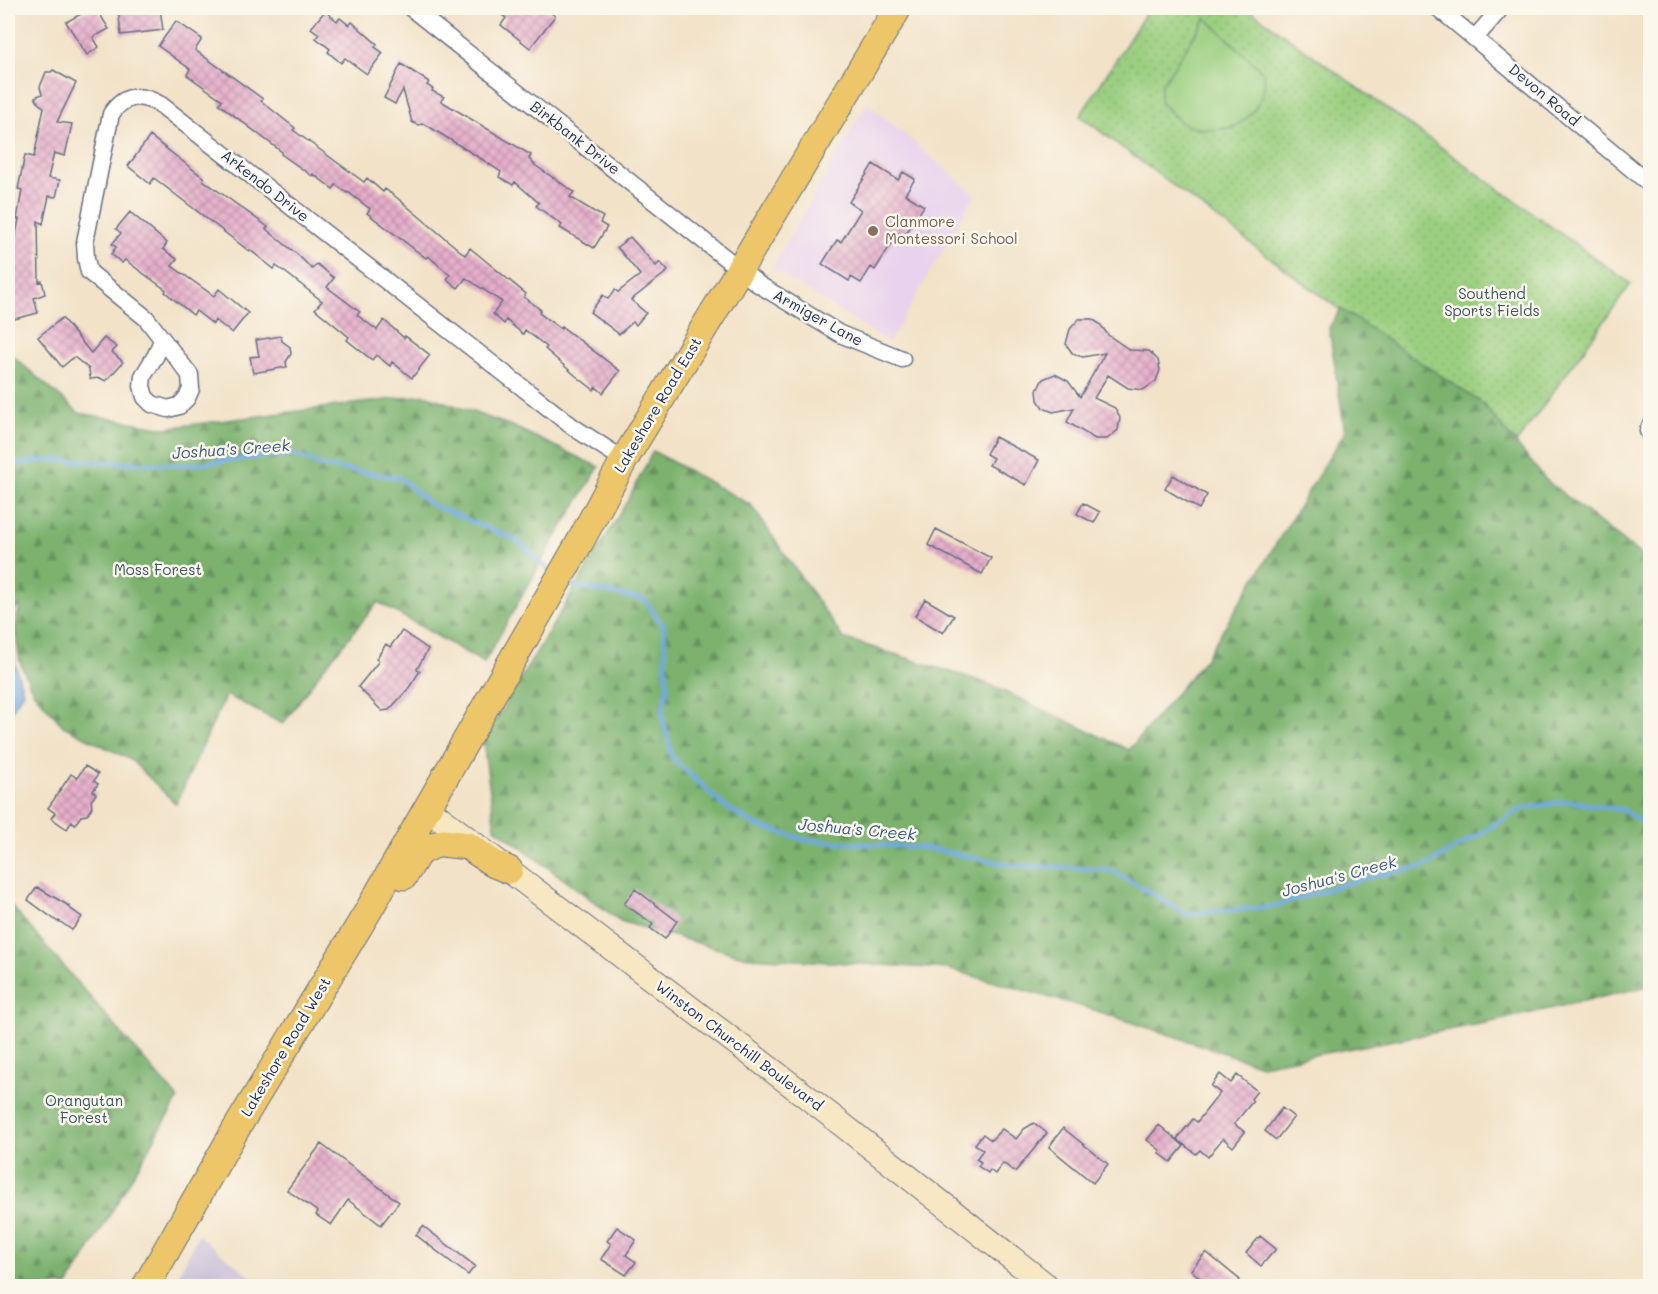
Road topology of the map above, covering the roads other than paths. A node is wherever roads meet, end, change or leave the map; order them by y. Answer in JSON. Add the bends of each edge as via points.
{"nodes":[{"id":1,"x":411,"y":8,"type":"edge"},
{"id":2,"x":898,"y":8,"type":"edge"},
{"id":3,"x":1438,"y":8,"type":"edge"},
{"id":4,"x":1500,"y":8,"type":"edge"},
{"id":5,"x":1475,"y":38,"type":"junction"},
{"id":6,"x":1650,"y":184,"type":"edge"},
{"id":7,"x":738,"y":269,"type":"junction"},
{"id":8,"x":162,"y":340,"type":"dead end"},
{"id":9,"x":902,"y":358,"type":"dead end"},
{"id":10,"x":1650,"y":426,"type":"edge"},
{"id":11,"x":1650,"y":435,"type":"edge"},
{"id":12,"x":624,"y":460,"type":"junction"},
{"id":13,"x":428,"y":808,"type":"junction"},
{"id":14,"x":509,"y":870,"type":"junction"},
{"id":15,"x":367,"y":913,"type":"junction"},
{"id":16,"x":146,"y":1287,"type":"edge"},
{"id":17,"x":1047,"y":1287,"type":"edge"}],
"edges":[{"from":1,"to":7,"type":"street","name":"Birkbank Drive"},
{"from":2,"to":7,"type":"main road","name":"Lakeshore Road East"},
{"from":3,"to":5,"type":"street","name":"Devon Road"},
{"from":4,"to":5,"type":"street"},
{"from":5,"to":6,"type":"street","name":"Devon Road"},
{"from":7,"to":9,"type":"street","name":"Armiger Lane","via":[[840,334]]},
{"from":7,"to":12,"type":"main road","name":"Lakeshore Road East"},
{"from":8,"to":12,"type":"street","name":"Arkendo Drive","via":[[146,318],[89,272],[86,258],[85,242],[111,114],[118,103],[136,97],[161,105],[573,427]]},
{"from":10,"to":11,"type":"street"},
{"from":12,"to":13,"type":"main road","name":"Lakeshore Road East"},
{"from":13,"to":14,"type":"main road","name":"Winston Churchill Boulevard"},
{"from":13,"to":15,"type":"main road","name":"Lakeshore Road West"},
{"from":14,"to":15,"type":"main road","via":[[468,846],[431,846],[414,859],[382,913]]},
{"from":14,"to":17,"type":"main road","name":"Winston Churchill Boulevard","via":[[802,1093]]},
{"from":15,"to":16,"type":"main road","name":"Lakeshore Road West"}]}
